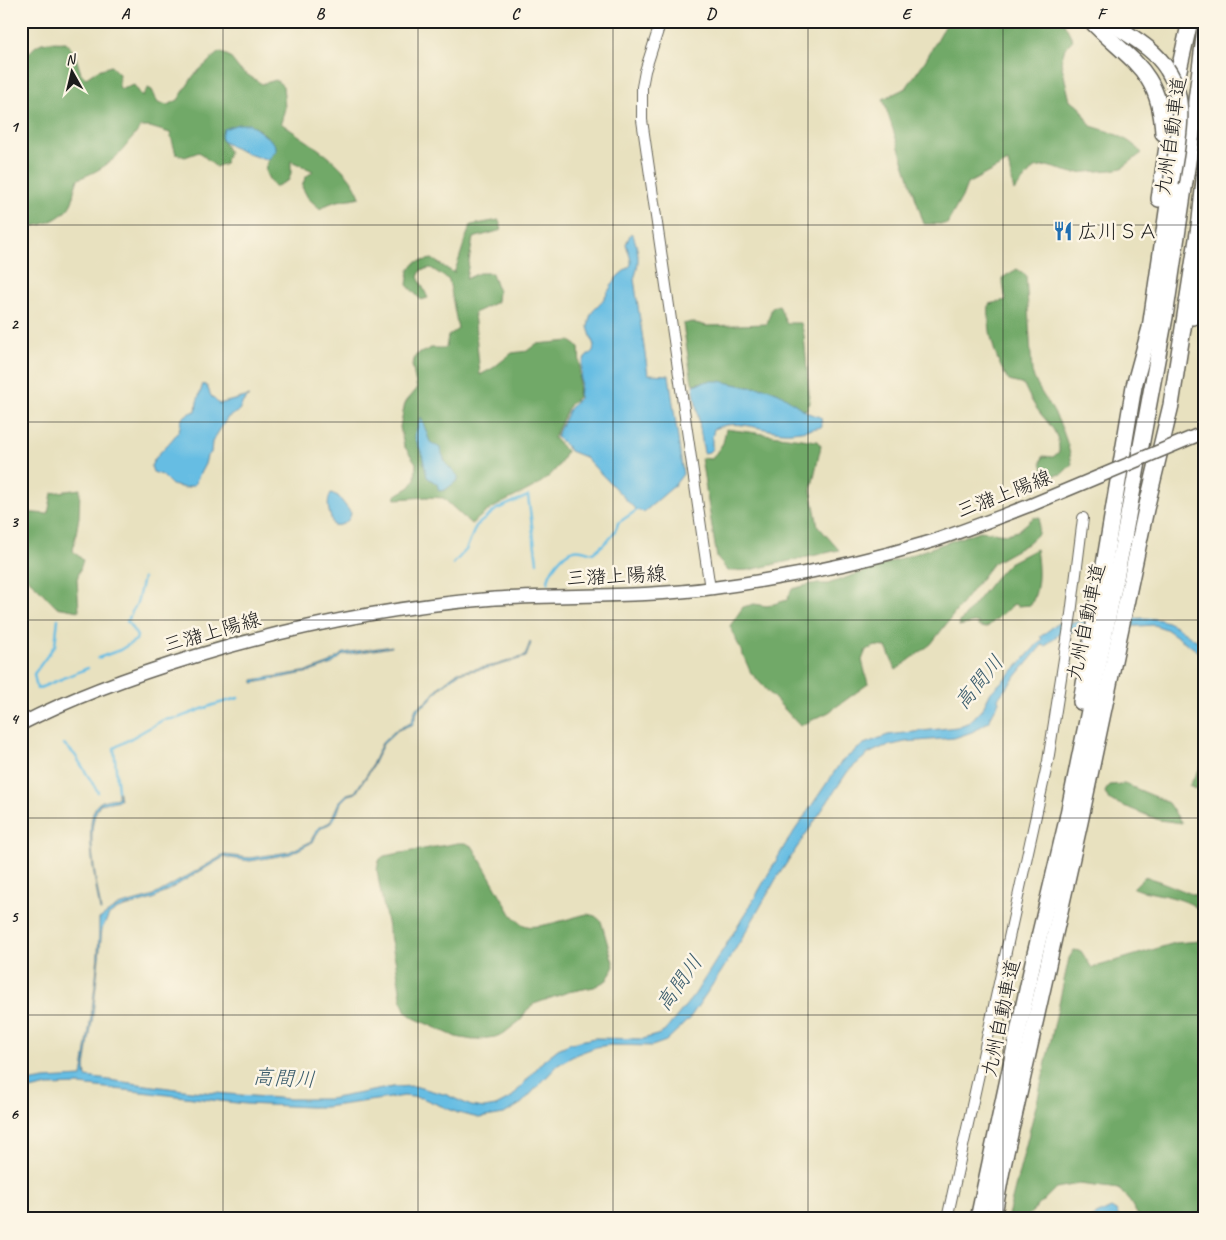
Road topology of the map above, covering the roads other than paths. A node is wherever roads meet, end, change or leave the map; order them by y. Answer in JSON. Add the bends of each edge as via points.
{"nodes":[{"id":1,"x":662,"y":21,"type":"edge"},
{"id":2,"x":1091,"y":21,"type":"edge"},
{"id":3,"x":1109,"y":21,"type":"edge"},
{"id":4,"x":1190,"y":21,"type":"edge"},
{"id":5,"x":1205,"y":28,"type":"edge"},
{"id":6,"x":1164,"y":159,"type":"junction"},
{"id":7,"x":1205,"y":170,"type":"edge"},
{"id":8,"x":1154,"y":239,"type":"dead end"},
{"id":9,"x":1205,"y":273,"type":"edge"},
{"id":10,"x":1171,"y":405,"type":"junction"},
{"id":11,"x":1205,"y":432,"type":"edge"},
{"id":12,"x":1083,"y":518,"type":"dead end"},
{"id":13,"x":710,"y":589,"type":"junction"},
{"id":14,"x":21,"y":724,"type":"edge"},
{"id":15,"x":1066,"y":824,"type":"junction"},
{"id":16,"x":947,"y":1219,"type":"edge"},
{"id":17,"x":978,"y":1219,"type":"edge"},
{"id":18,"x":993,"y":1219,"type":"edge"}],
"edges":[{"from":1,"to":13,"type":"street","via":[[645,71],[642,120]]},
{"from":2,"to":6,"type":"highway","via":[[1147,75],[1157,94],[1162,118]]},
{"from":3,"to":15,"type":"highway","bridge":true,"via":[[1162,60],[1177,88],[1180,116],[1150,328],[1134,386],[1081,700]]},
{"from":4,"to":6,"type":"highway"},
{"from":5,"to":15,"type":"highway","name":"九州自動車道","via":[[1165,316]]},
{"from":6,"to":8,"type":"highway"},
{"from":7,"to":10,"type":"highway","name":"九州自動車道"},
{"from":9,"to":10,"type":"highway"},
{"from":10,"to":18,"type":"highway","name":"九州自動車道"},
{"from":11,"to":13,"type":"main road","name":"三潴上陽線","bridge":true,"via":[[1031,505],[936,540],[882,556],[791,576]]},
{"from":12,"to":16,"type":"street","via":[[1048,761]]},
{"from":13,"to":14,"type":"main road","name":"三潴上陽線","via":[[648,595],[492,599],[340,619],[238,643],[148,670]]},
{"from":15,"to":17,"type":"highway","name":"九州自動車道"}]}
